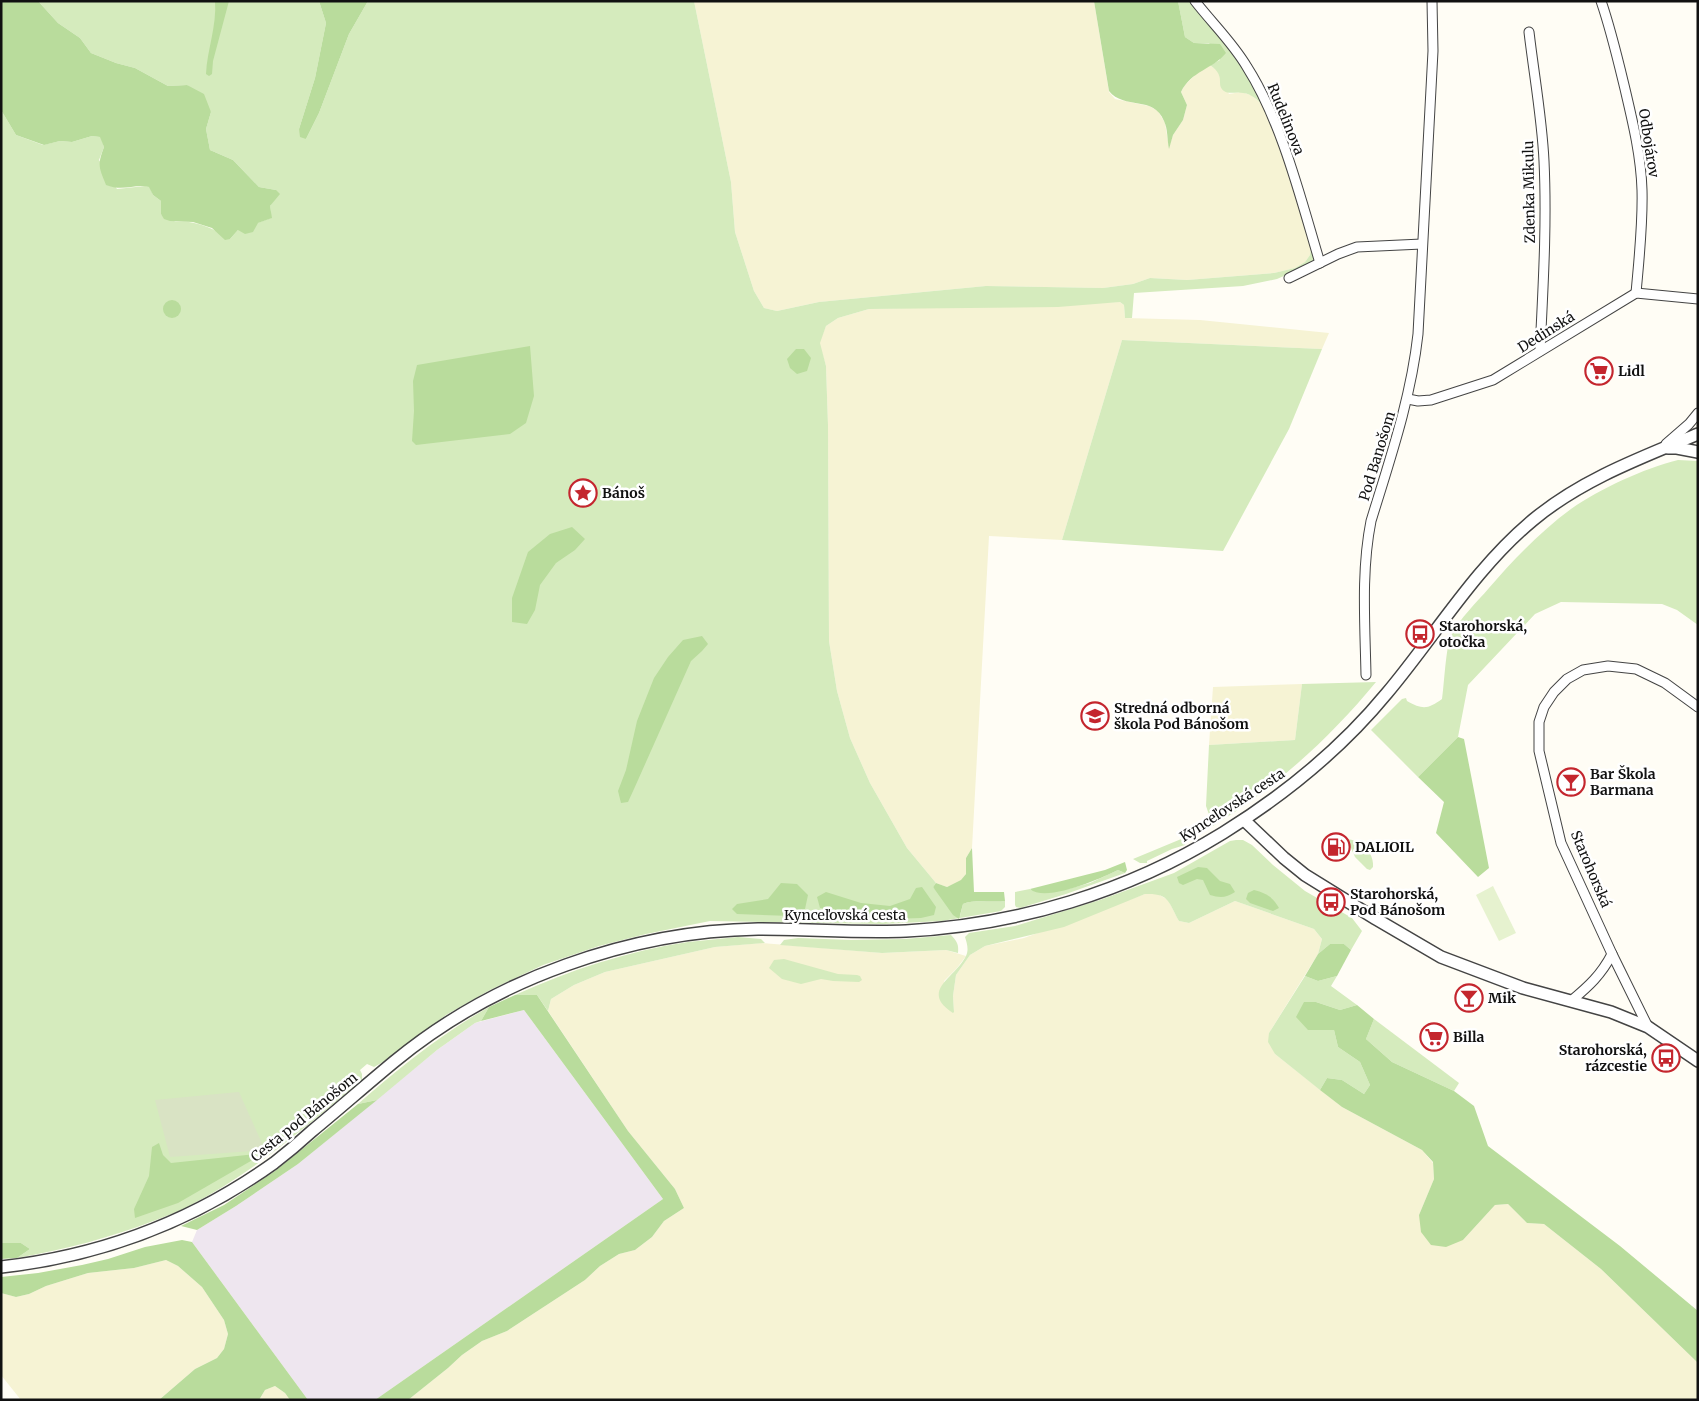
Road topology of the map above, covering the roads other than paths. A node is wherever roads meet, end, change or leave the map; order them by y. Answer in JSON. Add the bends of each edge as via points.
{"nodes":[{"id":1,"x":1195,"y":1,"type":"edge"},
{"id":2,"x":1432,"y":1,"type":"edge"},
{"id":3,"x":1601,"y":1,"type":"edge"},
{"id":4,"x":1529,"y":32,"type":"dead end"},
{"id":5,"x":1422,"y":244,"type":"junction"},
{"id":6,"x":1320,"y":262,"type":"junction"},
{"id":7,"x":1290,"y":278,"type":"dead end"},
{"id":8,"x":1636,"y":293,"type":"junction"},
{"id":9,"x":1698,"y":299,"type":"edge"},
{"id":10,"x":1540,"y":351,"type":"junction"},
{"id":11,"x":1408,"y":399,"type":"junction"},
{"id":12,"x":1698,"y":413,"type":"edge"},
{"id":13,"x":1698,"y":434,"type":"edge"},
{"id":14,"x":1662,"y":449,"type":"junction"},
{"id":15,"x":1698,"y":452,"type":"edge"},
{"id":16,"x":1366,"y":675,"type":"dead end"},
{"id":17,"x":1698,"y":707,"type":"edge"},
{"id":18,"x":1244,"y":820,"type":"junction"},
{"id":19,"x":1612,"y":954,"type":"junction"},
{"id":20,"x":497,"y":995,"type":"joint"},
{"id":21,"x":1572,"y":1001,"type":"junction"},
{"id":22,"x":1648,"y":1027,"type":"junction"},
{"id":23,"x":1698,"y":1061,"type":"edge"},
{"id":24,"x":1,"y":1266,"type":"edge"}],
"edges":[{"from":1,"to":6,"type":"street","name":"Rudelinova","via":[[1246,65],[1266,101]]},
{"from":2,"to":5,"type":"street","name":"Pod Banošom"},
{"from":3,"to":8,"type":"street","name":"Odbojárov","via":[[1609,23],[1641,169]]},
{"from":4,"to":10,"type":"street","name":"Zdenka Mikulu","via":[[1545,178]]},
{"from":5,"to":6,"type":"street","via":[[1357,247]]},
{"from":5,"to":11,"type":"street","name":"Pod Banošom","via":[[1418,334]]},
{"from":6,"to":7,"type":"street"},
{"from":8,"to":9,"type":"street"},
{"from":8,"to":10,"type":"street","name":"Dedinská"},
{"from":10,"to":11,"type":"street","name":"Dedinská","via":[[1484,383],[1431,400]]},
{"from":11,"to":16,"type":"street","name":"Pod Banošom","via":[[1367,541]]},
{"from":12,"to":14,"type":"street"},
{"from":13,"to":14,"type":"street","name":"Kynceľovská cesta"},
{"from":14,"to":15,"type":"street"},
{"from":14,"to":18,"type":"street","name":"Kynceľovská cesta","via":[[1594,480],[1532,520],[1496,556],[1356,728],[1301,778]]},
{"from":17,"to":19,"type":"street","name":"Starohorská","via":[[1665,683],[1636,669],[1608,666],[1584,670],[1567,679],[1544,707],[1539,722],[1539,751],[1562,843]]},
{"from":18,"to":20,"type":"street","name":"Kynceľovská cesta","via":[[1190,852],[1136,878],[1072,902],[1024,914],[974,924],[904,931],[760,929],[688,934],[585,958]]},
{"from":18,"to":21,"type":"street","via":[[1305,874],[1441,958],[1523,988]]},
{"from":19,"to":21,"type":"street","via":[[1603,971]]},
{"from":19,"to":22,"type":"street","name":"Starohorská"},
{"from":20,"to":24,"type":"street","name":"Cesta pod Bánošom","via":[[416,1045],[276,1162],[225,1195],[190,1214],[105,1247]]},
{"from":21,"to":22,"type":"street"},
{"from":22,"to":23,"type":"street"}]}
